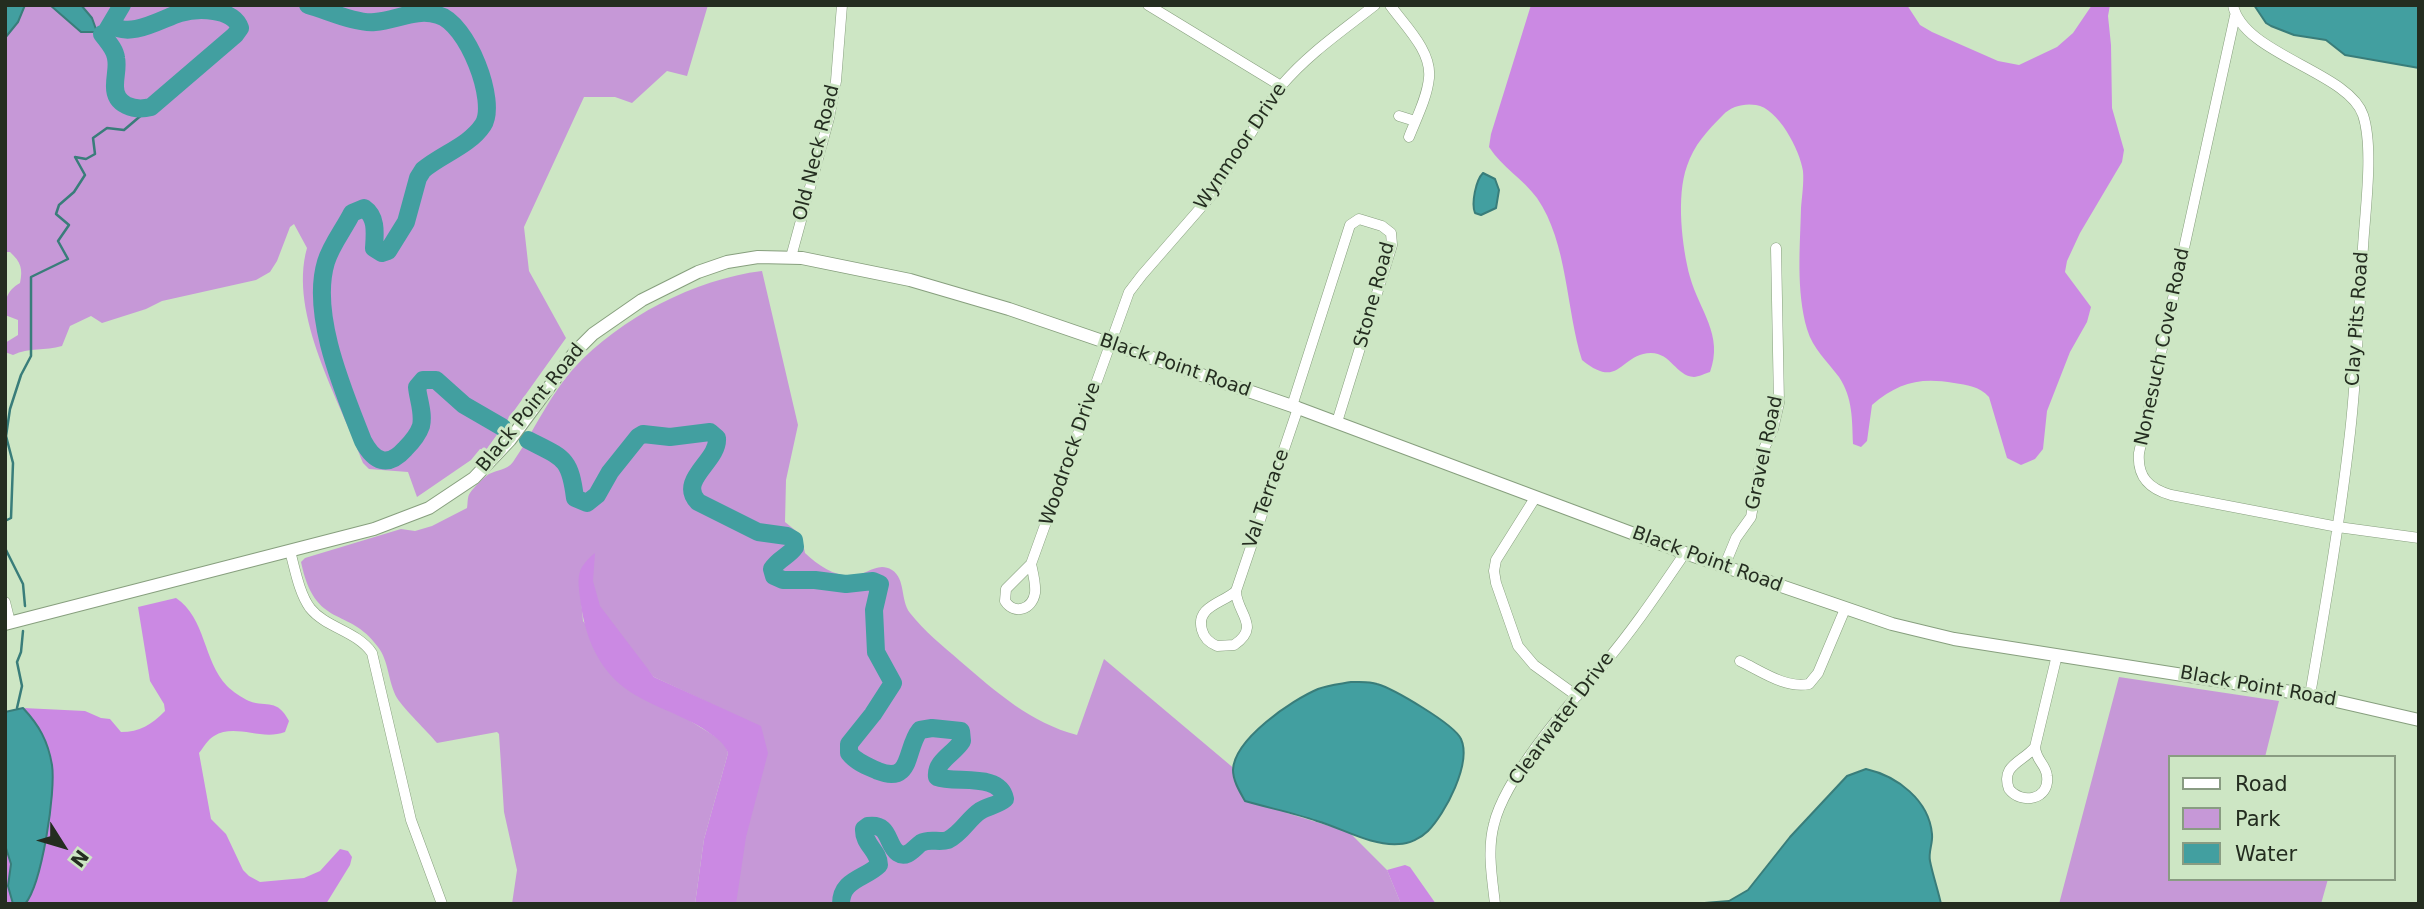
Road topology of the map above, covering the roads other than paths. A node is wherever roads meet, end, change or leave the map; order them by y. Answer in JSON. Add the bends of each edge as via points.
{"nodes":[{"id":1,"x":842,"y":5,"type":"edge"},
{"id":2,"x":1148,"y":5,"type":"edge"},
{"id":3,"x":1375,"y":5,"type":"edge"},
{"id":4,"x":1390,"y":5,"type":"edge"},
{"id":5,"x":2234,"y":11,"type":"edge"},
{"id":6,"x":1281,"y":86,"type":"junction"},
{"id":7,"x":1399,"y":116,"type":"dead end"},
{"id":8,"x":1415,"y":121,"type":"junction"},
{"id":9,"x":1409,"y":137,"type":"dead end"},
{"id":10,"x":1776,"y":248,"type":"dead end"},
{"id":11,"x":791,"y":257,"type":"junction"},
{"id":12,"x":1111,"y":344,"type":"junction"},
{"id":13,"x":1295,"y":407,"type":"junction"},
{"id":14,"x":1337,"y":422,"type":"junction"},
{"id":15,"x":1535,"y":498,"type":"junction"},
{"id":16,"x":2338,"y":527,"type":"junction"},
{"id":17,"x":2419,"y":538,"type":"edge"},
{"id":18,"x":290,"y":551,"type":"junction"},
{"id":19,"x":1685,"y":553,"type":"junction"},
{"id":20,"x":1031,"y":564,"type":"dead end"},
{"id":21,"x":1724,"y":567,"type":"junction"},
{"id":22,"x":1236,"y":591,"type":"junction"},
{"id":23,"x":5,"y":602,"type":"edge"},
{"id":24,"x":1845,"y":609,"type":"junction"},
{"id":25,"x":8,"y":623,"type":"edge"},
{"id":26,"x":2057,"y":655,"type":"junction"},
{"id":27,"x":1741,"y":661,"type":"dead end"},
{"id":28,"x":2310,"y":695,"type":"junction"},
{"id":29,"x":1577,"y":696,"type":"junction"},
{"id":30,"x":2419,"y":720,"type":"edge"},
{"id":31,"x":2035,"y":747,"type":"junction"},
{"id":32,"x":442,"y":904,"type":"edge"},
{"id":33,"x":1495,"y":904,"type":"edge"}],
"edges":[{"from":1,"to":11,"type":"street","name":"Old Neck Road","via":[[829,118]]},
{"from":2,"to":6,"type":"street"},
{"from":3,"to":6,"type":"street","name":"Wynmoor Drive","via":[[1317,49]]},
{"from":4,"to":8,"type":"street","via":[[1417,41],[1429,69]]},
{"from":5,"to":16,"type":"street","name":"Clay Pits Road","via":[[2278,52],[2344,91],[2364,117],[2367,165],[2362,259]]},
{"from":5,"to":16,"type":"street","name":"Nonesuch Cove Road","via":[[2139,453],[2140,470],[2151,488],[2171,495]]},
{"from":6,"to":12,"type":"street","name":"Wynmoor Drive","via":[[1210,197],[1135,284]]},
{"from":7,"to":8,"type":"street"},
{"from":8,"to":9,"type":"street"},
{"from":10,"to":21,"type":"street","name":"Gravel Road","via":[[1779,403],[1762,453],[1751,517]]},
{"from":11,"to":12,"type":"main road","name":"Black Point Road","via":[[921,283]]},
{"from":11,"to":18,"type":"main road","name":"Black Point Road","via":[[727,262],[642,300],[575,352],[510,440],[463,486],[398,521]]},
{"from":12,"to":13,"type":"main road","name":"Black Point Road"},
{"from":12,"to":20,"type":"street","name":"Woodrock Drive"},
{"from":13,"to":14,"type":"main road","name":"Black Point Road"},
{"from":13,"to":14,"type":"street","name":"Stone Road","via":[[1350,225],[1359,219],[1382,226],[1391,233],[1392,245]]},
{"from":13,"to":22,"type":"street","name":"Val Terrace"},
{"from":14,"to":15,"type":"main road","name":"Black Point Road"},
{"from":15,"to":19,"type":"main road","name":"Black Point Road"},
{"from":15,"to":29,"type":"street","via":[[1496,560],[1496,583],[1523,653]]},
{"from":16,"to":17,"type":"street","name":"Nonesuch Cove Road"},
{"from":16,"to":28,"type":"street","name":"Clay Pits Road"},
{"from":18,"to":25,"type":"main road","name":"Black Point Road"},
{"from":18,"to":32,"type":"street","via":[[312,609],[372,653],[411,820]]},
{"from":19,"to":21,"type":"main road","name":"Black Point Road"},
{"from":19,"to":29,"type":"street","name":"Clearwater Drive"},
{"from":21,"to":24,"type":"main road","name":"Black Point Road"},
{"from":22,"to":22,"type":"street","via":[[1211,605],[1202,619],[1204,636],[1217,646],[1234,645],[1245,633],[1247,621]]},
{"from":23,"to":25,"type":"street"},
{"from":24,"to":26,"type":"main road","name":"Black Point Road","via":[[1934,634]]},
{"from":24,"to":27,"type":"street","via":[[1810,684],[1796,685]]},
{"from":26,"to":28,"type":"main road","name":"Black Point Road"},
{"from":26,"to":31,"type":"street"},
{"from":28,"to":30,"type":"main road","name":"Black Point Road"},
{"from":29,"to":33,"type":"street","name":"Clearwater Drive","via":[[1500,806],[1490,848]]},
{"from":31,"to":31,"type":"street","via":[[2014,763],[2007,775],[2009,789],[2022,798],[2038,796],[2047,783]]}]}
